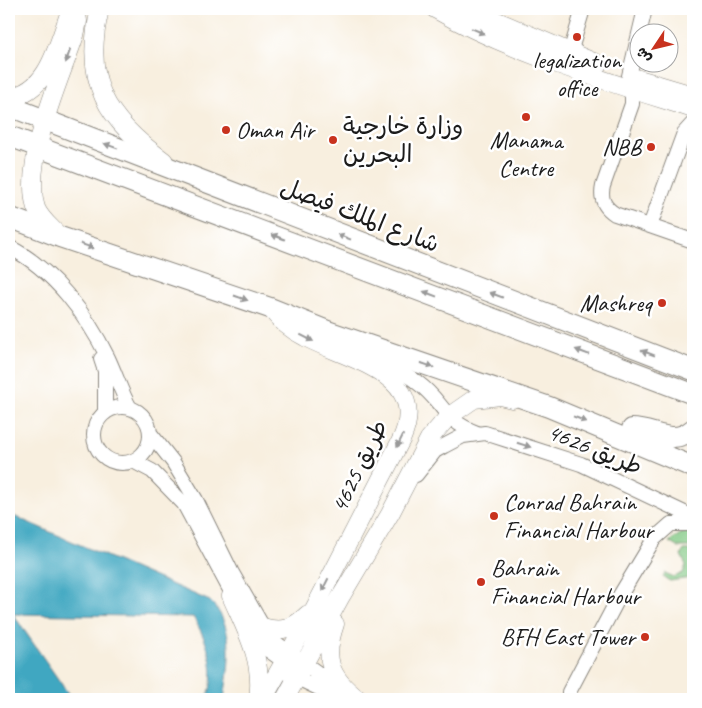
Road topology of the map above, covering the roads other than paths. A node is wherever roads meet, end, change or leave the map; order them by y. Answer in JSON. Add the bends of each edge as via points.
{"nodes":[{"id":1,"x":60,"y":9,"type":"edge"},
{"id":2,"x":71,"y":9,"type":"edge"},
{"id":3,"x":76,"y":9,"type":"edge"},
{"id":4,"x":100,"y":9,"type":"edge"},
{"id":5,"x":435,"y":9,"type":"edge"},
{"id":6,"x":583,"y":9,"type":"edge"},
{"id":7,"x":645,"y":9,"type":"edge"},
{"id":8,"x":474,"y":10,"type":"edge"},
{"id":9,"x":579,"y":57,"type":"junction"},
{"id":10,"x":51,"y":61,"type":"junction"},
{"id":11,"x":628,"y":82,"type":"junction"},
{"id":12,"x":693,"y":95,"type":"edge"},
{"id":13,"x":9,"y":97,"type":"edge"},
{"id":14,"x":9,"y":106,"type":"edge"},
{"id":15,"x":693,"y":109,"type":"edge"},
{"id":16,"x":45,"y":121,"type":"junction"},
{"id":17,"x":693,"y":122,"type":"edge"},
{"id":18,"x":9,"y":136,"type":"edge"},
{"id":19,"x":37,"y":147,"type":"junction"},
{"id":20,"x":176,"y":170,"type":"junction"},
{"id":21,"x":9,"y":217,"type":"edge"},
{"id":22,"x":650,"y":226,"type":"junction"},
{"id":23,"x":60,"y":237,"type":"junction"},
{"id":24,"x":693,"y":241,"type":"edge"},
{"id":25,"x":9,"y":247,"type":"edge"},
{"id":26,"x":9,"y":256,"type":"edge"},
{"id":27,"x":270,"y":308,"type":"junction"},
{"id":28,"x":330,"y":332,"type":"junction"},
{"id":29,"x":693,"y":371,"type":"edge"},
{"id":30,"x":693,"y":394,"type":"edge"},
{"id":31,"x":549,"y":407,"type":"junction"},
{"id":32,"x":130,"y":408,"type":"junction"},
{"id":33,"x":105,"y":413,"type":"junction"},
{"id":34,"x":448,"y":417,"type":"junction"},
{"id":35,"x":605,"y":429,"type":"junction"},
{"id":36,"x":693,"y":429,"type":"edge"},
{"id":37,"x":478,"y":433,"type":"junction"},
{"id":38,"x":150,"y":434,"type":"junction"},
{"id":39,"x":133,"y":461,"type":"junction"},
{"id":40,"x":693,"y":467,"type":"edge"},
{"id":41,"x":407,"y":481,"type":"junction"},
{"id":42,"x":693,"y":517,"type":"edge"},
{"id":43,"x":693,"y":524,"type":"edge"},
{"id":44,"x":231,"y":596,"type":"junction"},
{"id":45,"x":340,"y":598,"type":"junction"},
{"id":46,"x":312,"y":611,"type":"junction"},
{"id":47,"x":263,"y":627,"type":"junction"},
{"id":48,"x":287,"y":657,"type":"junction"},
{"id":49,"x":300,"y":671,"type":"junction"},
{"id":50,"x":274,"y":678,"type":"junction"},
{"id":51,"x":258,"y":699,"type":"edge"},
{"id":52,"x":262,"y":699,"type":"edge"},
{"id":53,"x":285,"y":699,"type":"edge"},
{"id":54,"x":342,"y":699,"type":"edge"},
{"id":55,"x":357,"y":699,"type":"edge"},
{"id":56,"x":568,"y":699,"type":"edge"}],
"edges":[{"from":1,"to":10,"type":"main road","via":[[53,33]]},
{"from":2,"to":10,"type":"main road"},
{"from":3,"to":16,"type":"main road","one_way":true,"via":[[75,35]]},
{"from":4,"to":20,"type":"main road","via":[[94,56],[96,74],[108,108],[127,132]]},
{"from":5,"to":11,"type":"main road","one_way":true,"via":[[474,30]]},
{"from":6,"to":9,"type":"street","via":[[572,46]]},
{"from":7,"to":11,"type":"street"},
{"from":8,"to":9,"type":"main road"},
{"from":9,"to":11,"type":"main road"},
{"from":10,"to":13,"type":"main road","via":[[32,90]]},
{"from":11,"to":12,"type":"main road"},
{"from":11,"to":15,"type":"main road"},
{"from":11,"to":22,"type":"street","via":[[632,104],[601,197],[608,210]]},
{"from":14,"to":16,"type":"highway","name":"شارع الملك فيصل"},
{"from":16,"to":19,"type":"main road"},
{"from":20,"to":16,"type":"highway","name":"شارع الملك فيصل","one_way":true},
{"from":17,"to":22,"type":"street","via":[[684,134]]},
{"from":18,"to":19,"type":"highway","name":"شارع الملك فيصل"},
{"from":19,"to":23,"type":"main road","via":[[34,175],[36,208]]},
{"from":30,"to":19,"type":"highway","name":"شارع الملك فيصل","one_way":true},
{"from":29,"to":20,"type":"highway","name":"شارع الملك فيصل","one_way":true},
{"from":21,"to":23,"type":"highway"},
{"from":22,"to":24,"type":"street"},
{"from":23,"to":27,"type":"highway","one_way":true},
{"from":25,"to":32,"type":"street","via":[[47,274],[73,303],[103,349]]},
{"from":26,"to":33,"type":"street","via":[[28,267],[56,291],[94,345],[105,371]]},
{"from":27,"to":28,"type":"highway"},
{"from":27,"to":46,"type":"main road","name":"طريق 4625","one_way":true,"via":[[280,320],[306,338],[394,381],[408,406],[402,438]]},
{"from":28,"to":31,"type":"highway","one_way":true},
{"from":28,"to":34,"type":"street","name":"طريق 4626","via":[[419,383]]},
{"from":31,"to":34,"type":"main road","name":"طريق 4625","via":[[500,396],[484,397],[462,406]]},
{"from":31,"to":35,"type":"highway","one_way":true},
{"from":32,"to":33,"type":"street","via":[[117,408]]},
{"from":32,"to":38,"type":"street","via":[[146,420]]},
{"from":33,"to":39,"type":"street","via":[[95,429],[98,449],[113,462]]},
{"from":34,"to":37,"type":"street","name":"طريق 4626","via":[[461,427]]},
{"from":34,"to":41,"type":"main road","name":"طريق 4625","via":[[429,439]]},
{"from":35,"to":36,"type":"highway","via":[[635,429],[674,438]]},
{"from":35,"to":40,"type":"highway"},
{"from":37,"to":41,"type":"street","name":"طريق 4626","via":[[463,436],[435,451],[418,473]]},
{"from":37,"to":42,"type":"street","name":"طريق 4626","one_way":true,"via":[[581,464]]},
{"from":38,"to":39,"type":"street","via":[[148,447]]},
{"from":38,"to":47,"type":"street","via":[[173,462],[196,500]]},
{"from":39,"to":44,"type":"street","via":[[152,471],[184,504]]},
{"from":41,"to":45,"type":"main road","name":"طريق 4625"},
{"from":43,"to":56,"type":"street","via":[[671,524],[654,539],[619,597]]},
{"from":44,"to":48,"type":"street","via":[[262,643]]},
{"from":44,"to":51,"type":"main road","via":[[258,658]]},
{"from":45,"to":49,"type":"main road","name":"طريق 4625"},
{"from":45,"to":55,"type":"main road","via":[[329,641],[329,661],[339,681]]},
{"from":46,"to":47,"type":"main road","via":[[291,628],[279,631]]},
{"from":46,"to":48,"type":"main road","name":"طريق 4625"},
{"from":47,"to":48,"type":"street"},
{"from":48,"to":49,"type":"street"},
{"from":48,"to":50,"type":"main road","name":"طريق 4625"},
{"from":49,"to":50,"type":"street"},
{"from":49,"to":53,"type":"main road","name":"طريق 4625"},
{"from":49,"to":54,"type":"street"},
{"from":49,"to":55,"type":"street"},
{"from":50,"to":52,"type":"main road","name":"طريق 4625"}]}
